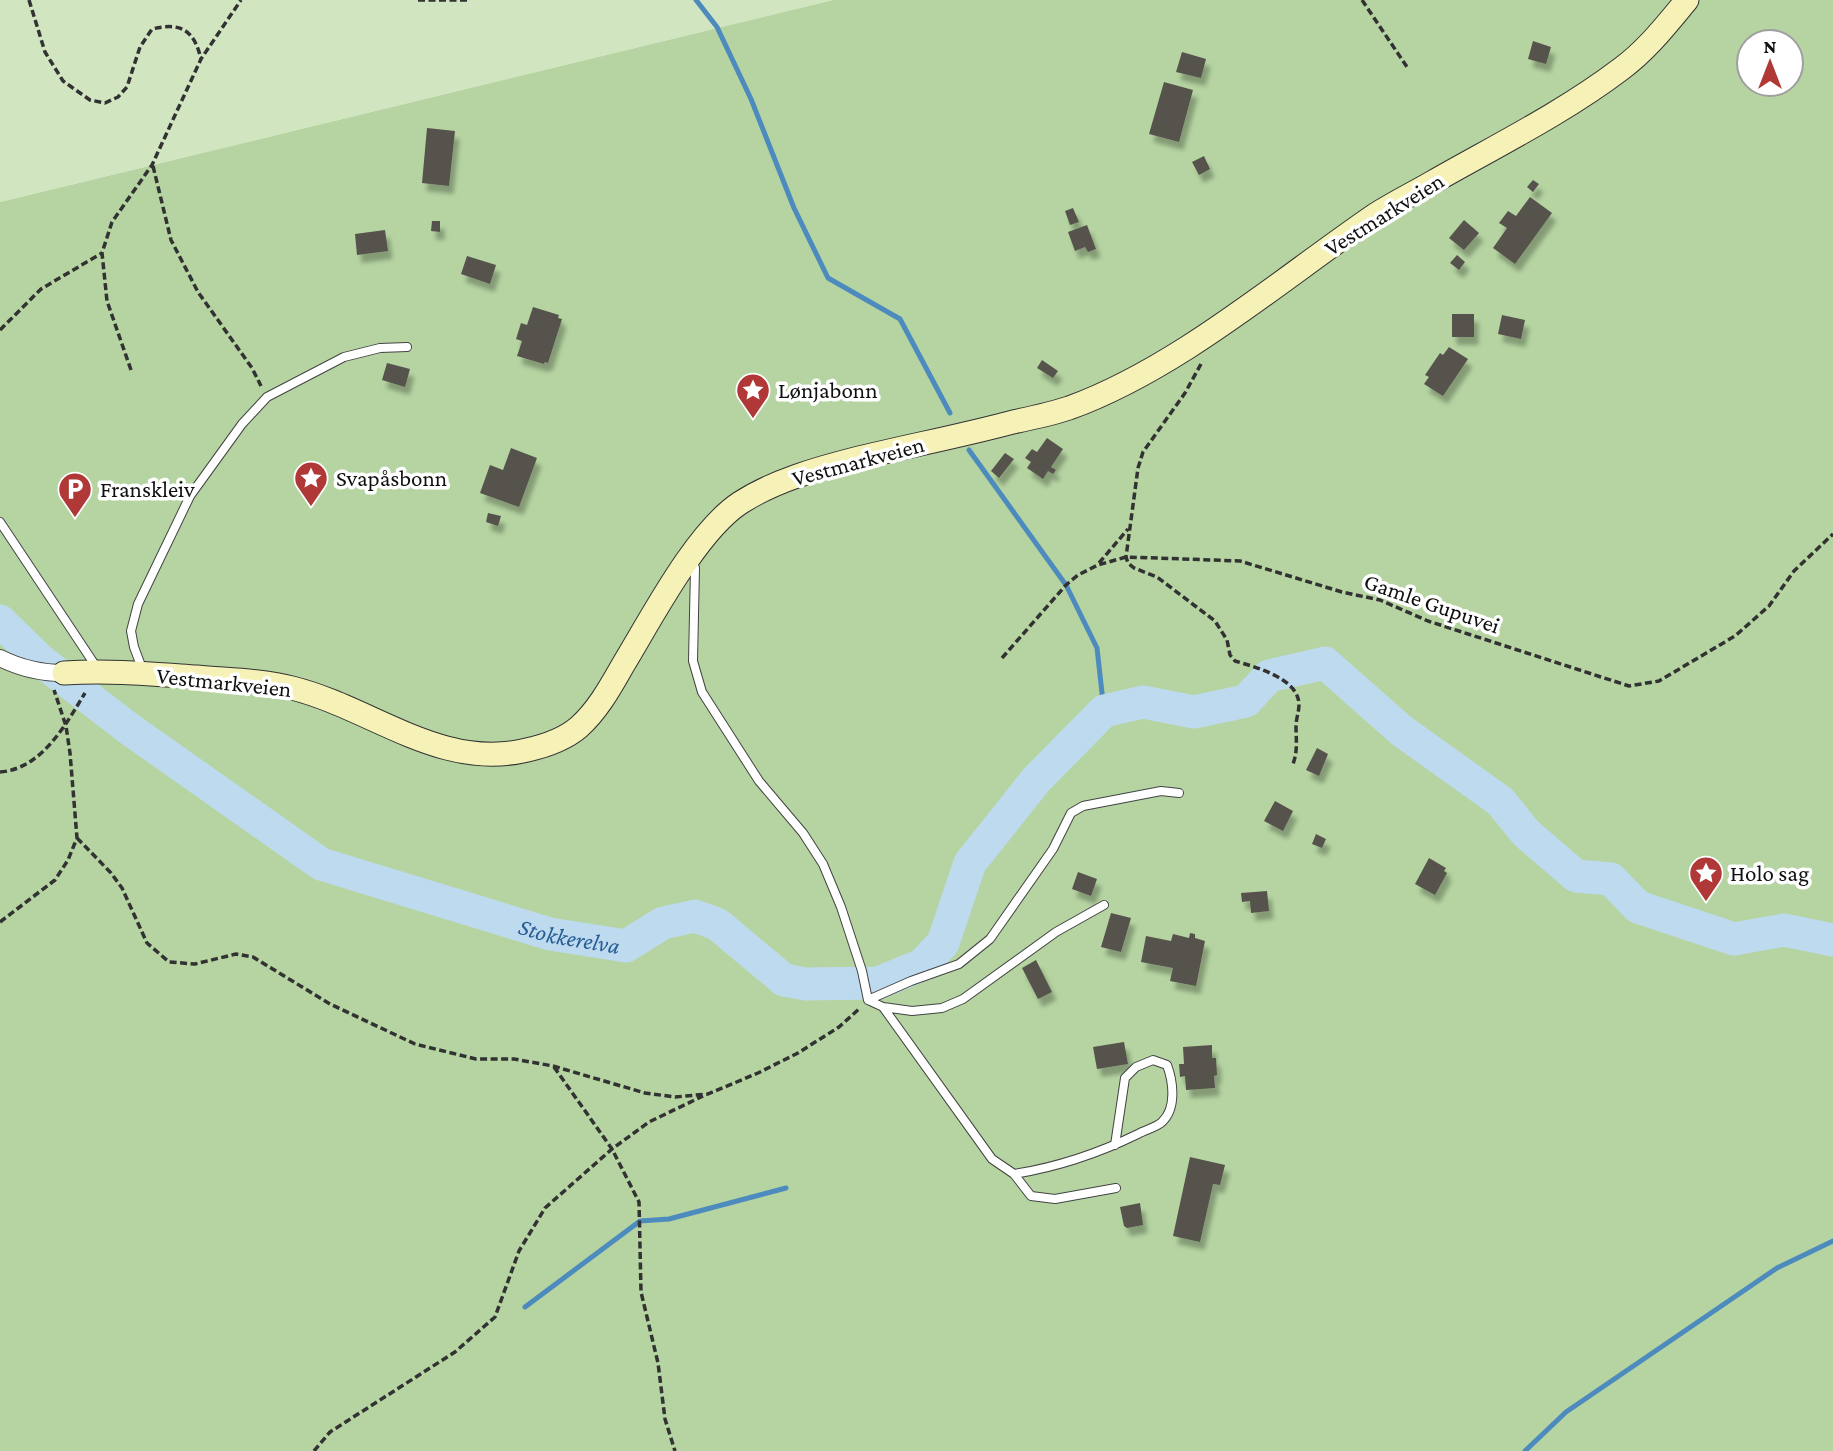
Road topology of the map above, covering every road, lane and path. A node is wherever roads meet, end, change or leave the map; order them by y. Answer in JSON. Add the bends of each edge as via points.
{"nodes":[{"id":1,"x":29,"y":0,"type":"edge"},
{"id":2,"x":241,"y":0,"type":"edge"},
{"id":3,"x":418,"y":0,"type":"edge"},
{"id":4,"x":470,"y":0,"type":"edge"},
{"id":5,"x":1362,"y":0,"type":"edge"},
{"id":6,"x":1687,"y":0,"type":"edge"},
{"id":7,"x":201,"y":59,"type":"junction"},
{"id":8,"x":1407,"y":67,"type":"dead end"},
{"id":9,"x":152,"y":165,"type":"junction"},
{"id":10,"x":102,"y":253,"type":"junction"},
{"id":11,"x":0,"y":330,"type":"edge"},
{"id":12,"x":407,"y":347,"type":"dead end"},
{"id":13,"x":1204,"y":358,"type":"dead end"},
{"id":14,"x":131,"y":370,"type":"dead end"},
{"id":15,"x":267,"y":397,"type":"junction"},
{"id":16,"x":0,"y":522,"type":"edge"},
{"id":17,"x":1129,"y":528,"type":"junction"},
{"id":18,"x":1833,"y":534,"type":"edge"},
{"id":19,"x":691,"y":557,"type":"junction"},
{"id":20,"x":1126,"y":557,"type":"junction"},
{"id":21,"x":1098,"y":565,"type":"junction"},
{"id":22,"x":0,"y":658,"type":"edge"},
{"id":23,"x":1002,"y":658,"type":"dead end"},
{"id":24,"x":99,"y":671,"type":"junction"},
{"id":25,"x":57,"y":673,"type":"junction"},
{"id":26,"x":145,"y":674,"type":"junction"},
{"id":27,"x":66,"y":726,"type":"junction"},
{"id":28,"x":1293,"y":764,"type":"dead end"},
{"id":29,"x":0,"y":772,"type":"edge"},
{"id":30,"x":1179,"y":793,"type":"dead end"},
{"id":31,"x":77,"y":838,"type":"junction"},
{"id":32,"x":1104,"y":905,"type":"dead end"},
{"id":33,"x":0,"y":922,"type":"edge"},
{"id":34,"x":869,"y":1000,"type":"junction"},
{"id":35,"x":883,"y":1007,"type":"junction"},
{"id":36,"x":553,"y":1066,"type":"junction"},
{"id":37,"x":708,"y":1094,"type":"junction"},
{"id":38,"x":1115,"y":1145,"type":"junction"},
{"id":39,"x":612,"y":1149,"type":"junction"},
{"id":40,"x":1014,"y":1174,"type":"junction"},
{"id":41,"x":1116,"y":1188,"type":"dead end"},
{"id":42,"x":314,"y":1451,"type":"edge"},
{"id":43,"x":676,"y":1451,"type":"edge"}],
"edges":[{"from":1,"to":7,"type":"path","via":[[46,52],[63,80],[90,100],[106,103],[127,88],[140,47],[152,29],[168,25],[185,30],[196,41]]},
{"from":2,"to":7,"type":"path"},
{"from":3,"to":4,"type":"path"},
{"from":5,"to":8,"type":"path"},
{"from":6,"to":19,"type":"street","name":"Vestmarkveien","via":[[1625,67],[1564,108],[1380,212],[1149,370],[1066,409],[826,467],[779,483],[740,503],[715,524]]},
{"from":7,"to":9,"type":"path"},
{"from":9,"to":10,"type":"path","via":[[112,222]]},
{"from":9,"to":15,"type":"path","via":[[171,240],[198,292]]},
{"from":10,"to":11,"type":"path","via":[[41,289]]},
{"from":10,"to":14,"type":"path","via":[[107,301]]},
{"from":12,"to":15,"type":"lane","via":[[344,357]]},
{"from":13,"to":17,"type":"path","via":[[1143,452]]},
{"from":15,"to":26,"type":"lane","via":[[190,496],[152,570],[131,631]]},
{"from":16,"to":24,"type":"lane"},
{"from":17,"to":20,"type":"path"},
{"from":17,"to":21,"type":"path"},
{"from":18,"to":20,"type":"path","name":"Gamle Gupuvei","via":[[1794,571],[1769,606],[1735,636],[1659,681],[1629,686],[1428,621],[1380,600],[1240,561]]},
{"from":19,"to":26,"type":"street","name":"Vestmarkveien","via":[[603,699],[578,727],[559,740],[531,749],[502,755],[470,754],[425,743],[327,698],[290,687]]},
{"from":19,"to":34,"type":"lane","via":[[695,568],[693,662],[702,692],[760,781],[823,864],[841,906]]},
{"from":20,"to":21,"type":"path","name":"Gamle Gupuvei"},
{"from":20,"to":28,"type":"path","via":[[1134,568],[1157,577],[1215,621],[1235,661],[1281,679],[1295,691],[1298,750]]},
{"from":21,"to":23,"type":"path","name":"Gamle Gupuvei","via":[[1066,586]]},
{"from":22,"to":25,"type":"street","name":"Vestmarkveien"},
{"from":24,"to":25,"type":"street","name":"Vestmarkveien"},
{"from":24,"to":26,"type":"street","name":"Vestmarkveien"},
{"from":24,"to":27,"type":"path"},
{"from":25,"to":27,"type":"path"},
{"from":27,"to":29,"type":"path","via":[[30,761]]},
{"from":27,"to":31,"type":"path"},
{"from":30,"to":34,"type":"lane","via":[[1161,791],[1083,806],[1071,813],[1053,849],[990,939],[959,964]]},
{"from":31,"to":33,"type":"path","via":[[55,880]]},
{"from":31,"to":36,"type":"path","via":[[111,873],[147,943],[169,962],[195,964],[236,954],[253,957],[330,1004],[415,1044],[476,1059]]},
{"from":32,"to":35,"type":"lane","via":[[1056,932],[963,999],[912,1011]]},
{"from":34,"to":35,"type":"lane"},
{"from":34,"to":37,"type":"path","via":[[839,1027],[798,1053]]},
{"from":35,"to":40,"type":"lane","via":[[992,1159]]},
{"from":36,"to":37,"type":"path","via":[[645,1093],[675,1097]]},
{"from":36,"to":39,"type":"path"},
{"from":37,"to":39,"type":"path","via":[[649,1122]]},
{"from":38,"to":38,"type":"lane","via":[[1163,1121],[1172,1101],[1173,1081],[1167,1065],[1153,1060],[1125,1078]]},
{"from":38,"to":40,"type":"lane","via":[[1046,1169]]},
{"from":39,"to":42,"type":"path","via":[[545,1208],[519,1251],[495,1317],[455,1352],[330,1432]]},
{"from":39,"to":43,"type":"path","via":[[639,1202],[641,1292],[658,1363],[665,1419]]},
{"from":40,"to":41,"type":"lane","via":[[1031,1196],[1055,1199]]}]}
